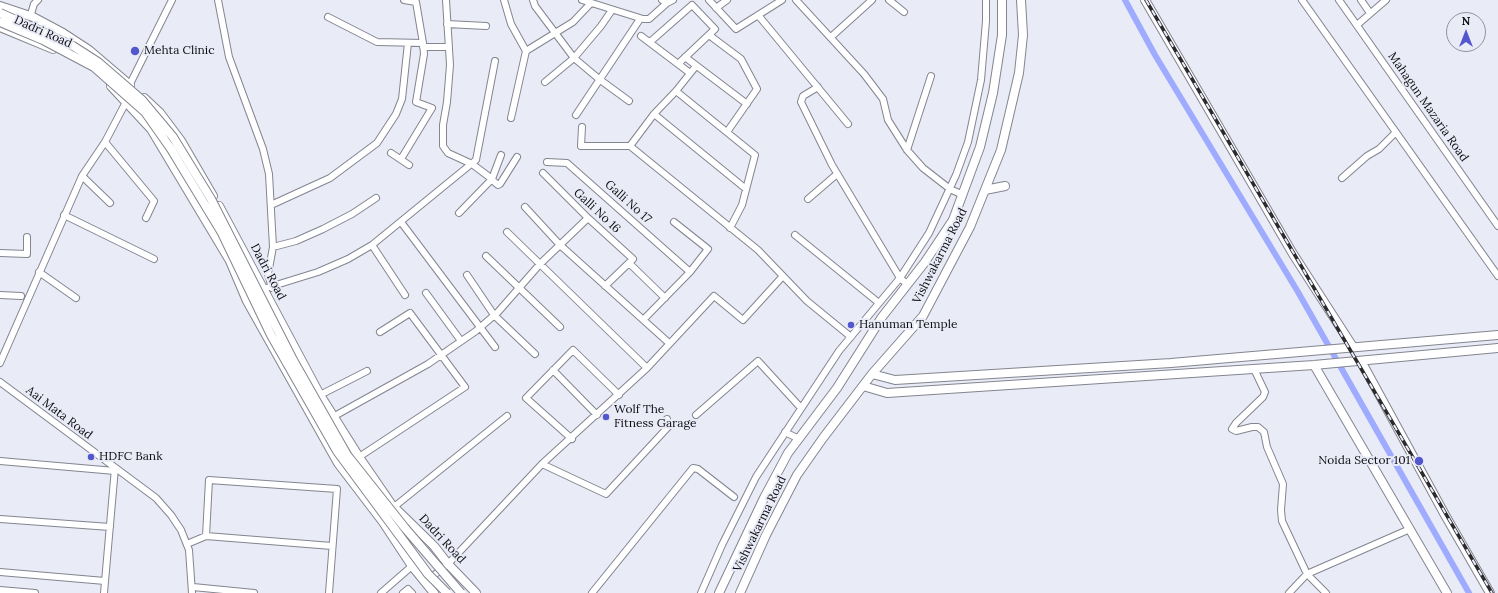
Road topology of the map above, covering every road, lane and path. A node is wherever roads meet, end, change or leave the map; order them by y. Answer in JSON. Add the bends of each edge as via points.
{"nodes":[{"id":1,"x":38,"y":0,"type":"edge"},
{"id":2,"x":172,"y":0,"type":"edge"},
{"id":3,"x":218,"y":0,"type":"edge"},
{"id":4,"x":404,"y":0,"type":"edge"},
{"id":5,"x":446,"y":0,"type":"edge"},
{"id":6,"x":504,"y":0,"type":"edge"},
{"id":7,"x":533,"y":0,"type":"edge"},
{"id":8,"x":582,"y":0,"type":"edge"},
{"id":9,"x":673,"y":0,"type":"edge"},
{"id":10,"x":709,"y":0,"type":"edge"},
{"id":11,"x":727,"y":0,"type":"edge"},
{"id":12,"x":782,"y":0,"type":"edge"},
{"id":13,"x":796,"y":0,"type":"edge"},
{"id":14,"x":872,"y":0,"type":"edge"},
{"id":15,"x":889,"y":0,"type":"edge"},
{"id":16,"x":986,"y":0,"type":"edge"},
{"id":17,"x":1002,"y":0,"type":"edge"},
{"id":18,"x":1022,"y":0,"type":"edge"},
{"id":19,"x":1145,"y":0,"type":"edge"},
{"id":20,"x":1302,"y":0,"type":"edge"},
{"id":21,"x":1339,"y":0,"type":"edge"},
{"id":22,"x":1361,"y":0,"type":"edge"},
{"id":23,"x":1386,"y":0,"type":"edge"},
{"id":24,"x":416,"y":1,"type":"edge"},
{"id":25,"x":664,"y":2,"type":"edge"},
{"id":26,"x":591,"y":3,"type":"junction"},
{"id":27,"x":0,"y":6,"type":"edge"},
{"id":28,"x":716,"y":8,"type":"junction"},
{"id":29,"x":612,"y":10,"type":"junction"},
{"id":30,"x":904,"y":12,"type":"dead end"},
{"id":31,"x":0,"y":13,"type":"edge"},
{"id":32,"x":1370,"y":13,"type":"junction"},
{"id":33,"x":758,"y":15,"type":"junction"},
{"id":34,"x":33,"y":17,"type":"junction"},
{"id":35,"x":328,"y":17,"type":"dead end"},
{"id":36,"x":640,"y":18,"type":"junction"},
{"id":37,"x":0,"y":22,"type":"edge"},
{"id":38,"x":448,"y":24,"type":"junction"},
{"id":39,"x":1357,"y":25,"type":"junction"},
{"id":40,"x":486,"y":26,"type":"dead end"},
{"id":41,"x":0,"y":27,"type":"edge"},
{"id":42,"x":555,"y":33,"type":"junction"},
{"id":43,"x":709,"y":35,"type":"junction"},
{"id":44,"x":642,"y":36,"type":"dead end"},
{"id":45,"x":831,"y":38,"type":"junction"},
{"id":46,"x":650,"y":42,"type":"junction"},
{"id":47,"x":408,"y":43,"type":"junction"},
{"id":48,"x":423,"y":45,"type":"junction"},
{"id":49,"x":449,"y":47,"type":"junction"},
{"id":50,"x":526,"y":52,"type":"junction"},
{"id":51,"x":685,"y":57,"type":"junction"},
{"id":52,"x":574,"y":58,"type":"junction"},
{"id":53,"x":495,"y":61,"type":"dead end"},
{"id":54,"x":678,"y":64,"type":"junction"},
{"id":55,"x":696,"y":66,"type":"junction"},
{"id":56,"x":690,"y":73,"type":"junction"},
{"id":57,"x":930,"y":76,"type":"dead end"},
{"id":58,"x":599,"y":80,"type":"junction"},
{"id":59,"x":544,"y":82,"type":"dead end"},
{"id":60,"x":130,"y":85,"type":"junction"},
{"id":61,"x":818,"y":87,"type":"junction"},
{"id":62,"x":676,"y":92,"type":"junction"},
{"id":63,"x":124,"y":99,"type":"junction"},
{"id":64,"x":629,"y":100,"type":"dead end"},
{"id":65,"x":747,"y":104,"type":"junction"},
{"id":66,"x":654,"y":114,"type":"junction"},
{"id":67,"x":576,"y":115,"type":"dead end"},
{"id":68,"x":511,"y":118,"type":"dead end"},
{"id":69,"x":848,"y":124,"type":"dead end"},
{"id":70,"x":582,"y":127,"type":"dead end"},
{"id":71,"x":727,"y":132,"type":"junction"},
{"id":72,"x":1396,"y":132,"type":"junction"},
{"id":73,"x":105,"y":142,"type":"junction"},
{"id":74,"x":630,"y":146,"type":"junction"},
{"id":75,"x":907,"y":150,"type":"junction"},
{"id":76,"x":391,"y":153,"type":"dead end"},
{"id":77,"x":502,"y":155,"type":"dead end"},
{"id":78,"x":517,"y":157,"type":"dead end"},
{"id":79,"x":401,"y":159,"type":"junction"},
{"id":80,"x":547,"y":162,"type":"dead end"},
{"id":81,"x":472,"y":164,"type":"junction"},
{"id":82,"x":409,"y":165,"type":"dead end"},
{"id":83,"x":543,"y":173,"type":"dead end"},
{"id":84,"x":837,"y":174,"type":"junction"},
{"id":85,"x":82,"y":176,"type":"junction"},
{"id":86,"x":1342,"y":178,"type":"dead end"},
{"id":87,"x":492,"y":179,"type":"junction"},
{"id":88,"x":1005,"y":186,"type":"dead end"},
{"id":89,"x":746,"y":189,"type":"junction"},
{"id":90,"x":950,"y":189,"type":"junction"},
{"id":91,"x":985,"y":190,"type":"junction"},
{"id":92,"x":962,"y":195,"type":"junction"},
{"id":93,"x":376,"y":198,"type":"dead end"},
{"id":94,"x":808,"y":199,"type":"dead end"},
{"id":95,"x":110,"y":203,"type":"dead end"},
{"id":96,"x":271,"y":205,"type":"junction"},
{"id":97,"x":525,"y":207,"type":"dead end"},
{"id":98,"x":459,"y":213,"type":"dead end"},
{"id":99,"x":64,"y":215,"type":"junction"},
{"id":100,"x":146,"y":218,"type":"dead end"},
{"id":101,"x":588,"y":218,"type":"junction"},
{"id":102,"x":402,"y":222,"type":"junction"},
{"id":103,"x":674,"y":222,"type":"dead end"},
{"id":104,"x":1498,"y":226,"type":"edge"},
{"id":105,"x":730,"y":228,"type":"junction"},
{"id":106,"x":507,"y":232,"type":"dead end"},
{"id":107,"x":795,"y":235,"type":"dead end"},
{"id":108,"x":27,"y":237,"type":"dead end"},
{"id":109,"x":372,"y":245,"type":"junction"},
{"id":110,"x":560,"y":245,"type":"junction"},
{"id":111,"x":273,"y":247,"type":"junction"},
{"id":112,"x":0,"y":253,"type":"edge"},
{"id":113,"x":486,"y":256,"type":"dead end"},
{"id":114,"x":154,"y":259,"type":"dead end"},
{"id":115,"x":629,"y":263,"type":"junction"},
{"id":116,"x":540,"y":264,"type":"junction"},
{"id":117,"x":39,"y":272,"type":"junction"},
{"id":118,"x":690,"y":272,"type":"junction"},
{"id":119,"x":467,"y":275,"type":"dead end"},
{"id":120,"x":257,"y":276,"type":"junction"},
{"id":121,"x":782,"y":276,"type":"junction"},
{"id":122,"x":1498,"y":276,"type":"edge"},
{"id":123,"x":900,"y":278,"type":"junction"},
{"id":124,"x":240,"y":284,"type":"junction"},
{"id":125,"x":907,"y":284,"type":"junction"},
{"id":126,"x":605,"y":286,"type":"junction"},
{"id":127,"x":272,"y":288,"type":"junction"},
{"id":128,"x":519,"y":288,"type":"junction"},
{"id":129,"x":263,"y":289,"type":"junction"},
{"id":130,"x":426,"y":293,"type":"dead end"},
{"id":131,"x":0,"y":295,"type":"edge"},
{"id":132,"x":405,"y":295,"type":"dead end"},
{"id":133,"x":21,"y":296,"type":"dead end"},
{"id":134,"x":76,"y":298,"type":"dead end"},
{"id":135,"x":665,"y":298,"type":"junction"},
{"id":136,"x":879,"y":303,"type":"junction"},
{"id":137,"x":494,"y":315,"type":"junction"},
{"id":138,"x":644,"y":319,"type":"junction"},
{"id":139,"x":560,"y":327,"type":"dead end"},
{"id":140,"x":479,"y":328,"type":"junction"},
{"id":141,"x":380,"y":332,"type":"dead end"},
{"id":142,"x":1498,"y":334,"type":"edge"},
{"id":143,"x":851,"y":337,"type":"junction"},
{"id":144,"x":461,"y":341,"type":"junction"},
{"id":145,"x":669,"y":343,"type":"junction"},
{"id":146,"x":1352,"y":347,"type":"junction"},
{"id":147,"x":495,"y":348,"type":"dead end"},
{"id":148,"x":1498,"y":348,"type":"edge"},
{"id":149,"x":441,"y":354,"type":"junction"},
{"id":150,"x":535,"y":354,"type":"dead end"},
{"id":151,"x":1360,"y":361,"type":"junction"},
{"id":152,"x":0,"y":363,"type":"edge"},
{"id":153,"x":1315,"y":364,"type":"junction"},
{"id":154,"x":647,"y":368,"type":"junction"},
{"id":155,"x":1254,"y":369,"type":"junction"},
{"id":156,"x":553,"y":370,"type":"junction"},
{"id":157,"x":367,"y":371,"type":"dead end"},
{"id":158,"x":872,"y":374,"type":"junction"},
{"id":159,"x":0,"y":382,"type":"edge"},
{"id":160,"x":863,"y":386,"type":"junction"},
{"id":161,"x":320,"y":395,"type":"junction"},
{"id":162,"x":618,"y":395,"type":"junction"},
{"id":163,"x":801,"y":408,"type":"junction"},
{"id":164,"x":598,"y":415,"type":"junction"},
{"id":165,"x":696,"y":415,"type":"dead end"},
{"id":166,"x":507,"y":416,"type":"dead end"},
{"id":167,"x":334,"y":417,"type":"junction"},
{"id":168,"x":667,"y":419,"type":"dead end"},
{"id":169,"x":318,"y":426,"type":"junction"},
{"id":170,"x":785,"y":432,"type":"junction"},
{"id":171,"x":572,"y":439,"type":"junction"},
{"id":172,"x":799,"y":440,"type":"junction"},
{"id":173,"x":359,"y":458,"type":"junction"},
{"id":174,"x":0,"y":461,"type":"edge"},
{"id":175,"x":542,"y":464,"type":"junction"},
{"id":176,"x":115,"y":470,"type":"junction"},
{"id":177,"x":734,"y":497,"type":"dead end"},
{"id":178,"x":394,"y":507,"type":"junction"},
{"id":179,"x":0,"y":519,"type":"edge"},
{"id":180,"x":110,"y":527,"type":"junction"},
{"id":181,"x":1410,"y":529,"type":"junction"},
{"id":182,"x":206,"y":536,"type":"junction"},
{"id":183,"x":186,"y":544,"type":"junction"},
{"id":184,"x":332,"y":546,"type":"junction"},
{"id":185,"x":448,"y":564,"type":"junction"},
{"id":186,"x":412,"y":566,"type":"junction"},
{"id":187,"x":0,"y":572,"type":"edge"},
{"id":188,"x":1307,"y":574,"type":"junction"},
{"id":189,"x":105,"y":581,"type":"junction"},
{"id":190,"x":426,"y":582,"type":"junction"},
{"id":191,"x":0,"y":590,"type":"edge"},
{"id":192,"x":193,"y":590,"type":"edge"},
{"id":193,"x":35,"y":593,"type":"edge"},
{"id":194,"x":104,"y":593,"type":"edge"},
{"id":195,"x":254,"y":593,"type":"edge"},
{"id":196,"x":329,"y":593,"type":"edge"},
{"id":197,"x":381,"y":593,"type":"edge"},
{"id":198,"x":403,"y":593,"type":"edge"},
{"id":199,"x":412,"y":593,"type":"edge"},
{"id":200,"x":434,"y":593,"type":"edge"},
{"id":201,"x":447,"y":593,"type":"edge"},
{"id":202,"x":461,"y":593,"type":"edge"},
{"id":203,"x":476,"y":593,"type":"edge"},
{"id":204,"x":592,"y":593,"type":"edge"},
{"id":205,"x":701,"y":593,"type":"edge"},
{"id":206,"x":719,"y":593,"type":"edge"},
{"id":207,"x":740,"y":593,"type":"edge"},
{"id":208,"x":1289,"y":593,"type":"edge"},
{"id":209,"x":1326,"y":593,"type":"edge"},
{"id":210,"x":1447,"y":593,"type":"edge"},
{"id":211,"x":1490,"y":593,"type":"edge"}],
"edges":[{"from":1,"to":34,"type":"street","via":[[31,14]]},
{"from":2,"to":60,"type":"street"},
{"from":3,"to":96,"type":"street","via":[[229,57],[263,149],[269,174]]},
{"from":4,"to":24,"type":"street"},
{"from":5,"to":38,"type":"street"},
{"from":6,"to":50,"type":"street","via":[[511,24]]},
{"from":7,"to":42,"type":"street"},
{"from":8,"to":26,"type":"street"},
{"from":9,"to":25,"type":"street"},
{"from":10,"to":28,"type":"street"},
{"from":11,"to":28,"type":"street"},
{"from":12,"to":33,"type":"street"},
{"from":13,"to":45,"type":"street"},
{"from":14,"to":45,"type":"street"},
{"from":15,"to":30,"type":"street"},
{"from":16,"to":90,"type":"street","via":[[981,80],[968,142]]},
{"from":17,"to":92,"type":"street","name":"Vishwakarma Road","via":[[1002,35],[994,94],[980,148]]},
{"from":18,"to":91,"type":"street","name":"Vishwakarma Road","via":[[1020,72],[1001,150]]},
{"from":19,"to":146,"type":"street","via":[[1293,254]]},
{"from":20,"to":72,"type":"street"},
{"from":21,"to":39,"type":"street","name":"Mahagun Mazaria Road"},
{"from":22,"to":32,"type":"street"},
{"from":23,"to":32,"type":"street"},
{"from":24,"to":48,"type":"street"},
{"from":25,"to":36,"type":"street","via":[[649,19]]},
{"from":26,"to":29,"type":"street"},
{"from":26,"to":42,"type":"street","via":[[573,22]]},
{"from":27,"to":34,"type":"street","name":"Dadri Road"},
{"from":28,"to":33,"type":"street","via":[[736,29]]},
{"from":29,"to":36,"type":"street"},
{"from":29,"to":52,"type":"street"},
{"from":31,"to":202,"type":"street","bridge":true,"via":[[73,46],[98,62],[142,100],[173,137],[210,199],[293,360],[347,455],[404,528]]},
{"from":32,"to":39,"type":"street"},
{"from":33,"to":61,"type":"street"},
{"from":34,"to":60,"type":"street","name":"Dadri Road","via":[[89,50]]},
{"from":35,"to":47,"type":"street","via":[[377,42]]},
{"from":36,"to":58,"type":"street"},
{"from":37,"to":201,"type":"street","bridge":true,"via":[[43,40],[94,67],[145,112],[171,149],[222,234],[271,335],[337,451],[428,574]]},
{"from":38,"to":40,"type":"street"},
{"from":38,"to":49,"type":"street"},
{"from":39,"to":104,"type":"street","name":"Mahagun Mazaria Road"},
{"from":41,"to":63,"type":"street","name":"Dadri Road","via":[[81,63],[102,77]]},
{"from":42,"to":50,"type":"street"},
{"from":42,"to":52,"type":"street"},
{"from":43,"to":46,"type":"street","via":[[715,29],[692,5]]},
{"from":43,"to":51,"type":"street"},
{"from":43,"to":65,"type":"street","via":[[741,59],[757,89]]},
{"from":44,"to":46,"type":"street"},
{"from":45,"to":75,"type":"street","via":[[883,99],[888,120]]},
{"from":46,"to":54,"type":"street"},
{"from":47,"to":48,"type":"street"},
{"from":47,"to":96,"type":"street","via":[[402,98],[396,114],[377,143],[330,178]]},
{"from":48,"to":49,"type":"street"},
{"from":48,"to":79,"type":"street","via":[[416,102],[432,108]]},
{"from":49,"to":81,"type":"street","via":[[450,65],[443,146],[448,153]]},
{"from":50,"to":68,"type":"street"},
{"from":51,"to":54,"type":"street"},
{"from":51,"to":55,"type":"street"},
{"from":52,"to":58,"type":"street"},
{"from":52,"to":59,"type":"street"},
{"from":53,"to":81,"type":"street","via":[[476,160]]},
{"from":54,"to":56,"type":"street"},
{"from":55,"to":56,"type":"street"},
{"from":55,"to":65,"type":"street"},
{"from":56,"to":62,"type":"street"},
{"from":57,"to":75,"type":"street"},
{"from":58,"to":64,"type":"street"},
{"from":58,"to":67,"type":"street"},
{"from":60,"to":63,"type":"street"},
{"from":60,"to":120,"type":"street","name":"Dadri Road","via":[[160,113],[181,141]]},
{"from":61,"to":69,"type":"street"},
{"from":61,"to":84,"type":"street","via":[[804,96],[800,102]]},
{"from":62,"to":66,"type":"street"},
{"from":62,"to":71,"type":"street"},
{"from":63,"to":73,"type":"street"},
{"from":63,"to":124,"type":"street","name":"Dadri Road","via":[[151,128],[230,261]]},
{"from":65,"to":71,"type":"street"},
{"from":66,"to":74,"type":"street"},
{"from":66,"to":89,"type":"street"},
{"from":70,"to":74,"type":"street","via":[[581,146]]},
{"from":71,"to":89,"type":"street","via":[[755,155]]},
{"from":72,"to":86,"type":"street"},
{"from":72,"to":122,"type":"street"},
{"from":73,"to":85,"type":"street"},
{"from":73,"to":100,"type":"street","via":[[154,201]]},
{"from":74,"to":105,"type":"street"},
{"from":75,"to":90,"type":"street","via":[[923,168]]},
{"from":76,"to":79,"type":"street"},
{"from":77,"to":87,"type":"street"},
{"from":78,"to":87,"type":"street","via":[[500,184]]},
{"from":79,"to":82,"type":"street"},
{"from":80,"to":118,"type":"street","name":"Galli No 17","via":[[567,163]]},
{"from":81,"to":87,"type":"street"},
{"from":81,"to":102,"type":"street"},
{"from":83,"to":101,"type":"street","name":"Galli No 16"},
{"from":84,"to":94,"type":"street"},
{"from":84,"to":123,"type":"street"},
{"from":85,"to":95,"type":"street"},
{"from":85,"to":99,"type":"street"},
{"from":87,"to":98,"type":"street"},
{"from":88,"to":91,"type":"street"},
{"from":89,"to":105,"type":"street","via":[[742,205]]},
{"from":90,"to":92,"type":"street"},
{"from":90,"to":123,"type":"street","via":[[929,233]]},
{"from":91,"to":158,"type":"street","name":"Vishwakarma Road","via":[[970,227],[922,316]]},
{"from":92,"to":125,"type":"street","name":"Vishwakarma Road","via":[[954,220]]},
{"from":93,"to":111,"type":"street","via":[[323,229],[296,241]]},
{"from":96,"to":111,"type":"street"},
{"from":97,"to":110,"type":"street"},
{"from":99,"to":114,"type":"street"},
{"from":99,"to":117,"type":"street"},
{"from":101,"to":110,"type":"street"},
{"from":101,"to":115,"type":"street","name":"Galli No 16","via":[[633,259]]},
{"from":102,"to":109,"type":"street"},
{"from":102,"to":140,"type":"street"},
{"from":103,"to":118,"type":"street","via":[[708,249]]},
{"from":105,"to":121,"type":"street","via":[[758,250]]},
{"from":106,"to":116,"type":"street"},
{"from":107,"to":136,"type":"street"},
{"from":108,"to":112,"type":"street","via":[[27,254]]},
{"from":109,"to":127,"type":"street","via":[[318,272]]},
{"from":109,"to":132,"type":"street"},
{"from":110,"to":116,"type":"street"},
{"from":110,"to":126,"type":"street"},
{"from":111,"to":127,"type":"street","via":[[268,274]]},
{"from":113,"to":128,"type":"street"},
{"from":115,"to":126,"type":"street"},
{"from":115,"to":135,"type":"street"},
{"from":116,"to":128,"type":"street"},
{"from":116,"to":154,"type":"street"},
{"from":117,"to":134,"type":"street"},
{"from":117,"to":152,"type":"street"},
{"from":118,"to":135,"type":"street"},
{"from":119,"to":137,"type":"street"},
{"from":120,"to":124,"type":"street"},
{"from":120,"to":129,"type":"street","name":"Dadri Road"},
{"from":121,"to":143,"type":"street","via":[[807,302]]},
{"from":121,"to":145,"type":"street","via":[[743,320],[714,296]]},
{"from":123,"to":125,"type":"street"},
{"from":123,"to":136,"type":"street"},
{"from":124,"to":169,"type":"street","name":"Dadri Road","via":[[283,368]]},
{"from":125,"to":172,"type":"street","name":"Vishwakarma Road"},
{"from":126,"to":138,"type":"street"},
{"from":127,"to":129,"type":"street"},
{"from":128,"to":137,"type":"street"},
{"from":128,"to":139,"type":"street"},
{"from":129,"to":161,"type":"street","name":"Dadri Road"},
{"from":130,"to":144,"type":"street"},
{"from":131,"to":133,"type":"street"},
{"from":135,"to":138,"type":"street"},
{"from":136,"to":143,"type":"street"},
{"from":137,"to":140,"type":"street"},
{"from":137,"to":150,"type":"street"},
{"from":138,"to":145,"type":"street"},
{"from":140,"to":144,"type":"street"},
{"from":140,"to":147,"type":"street"},
{"from":141,"to":149,"type":"street","via":[[410,314]]},
{"from":142,"to":146,"type":"street"},
{"from":143,"to":163,"type":"street"},
{"from":144,"to":149,"type":"street"},
{"from":145,"to":154,"type":"street"},
{"from":146,"to":158,"type":"street","via":[[1171,363],[895,380]]},
{"from":148,"to":151,"type":"street"},
{"from":149,"to":167,"type":"street"},
{"from":149,"to":173,"type":"street","via":[[465,388]]},
{"from":151,"to":153,"type":"street"},
{"from":151,"to":211,"type":"street"},
{"from":153,"to":155,"type":"street"},
{"from":153,"to":181,"type":"street"},
{"from":154,"to":162,"type":"street"},
{"from":155,"to":160,"type":"street","via":[[887,393]]},
{"from":155,"to":188,"type":"street","via":[[1265,392],[1232,429],[1236,431],[1258,427],[1264,432],[1267,447],[1283,484],[1282,521]]},
{"from":156,"to":162,"type":"street","via":[[573,350]]},
{"from":156,"to":164,"type":"street"},
{"from":156,"to":171,"type":"street","via":[[526,398]]},
{"from":157,"to":161,"type":"street"},
{"from":158,"to":160,"type":"street","name":"Vishwakarma Road"},
{"from":159,"to":176,"type":"street","name":"Aai Mata Road"},
{"from":160,"to":207,"type":"street","name":"Vishwakarma Road","via":[[797,475]]},
{"from":161,"to":167,"type":"street","name":"Dadri Road"},
{"from":162,"to":164,"type":"street"},
{"from":163,"to":165,"type":"street","via":[[758,361]]},
{"from":163,"to":170,"type":"street"},
{"from":164,"to":171,"type":"street"},
{"from":166,"to":178,"type":"street"},
{"from":167,"to":169,"type":"street"},
{"from":167,"to":173,"type":"street","name":"Dadri Road"},
{"from":168,"to":175,"type":"street","via":[[669,426],[606,494]]},
{"from":169,"to":186,"type":"street","name":"Dadri Road","via":[[338,463],[383,522]]},
{"from":170,"to":172,"type":"street"},
{"from":170,"to":205,"type":"street","via":[[756,477]]},
{"from":171,"to":175,"type":"street"},
{"from":172,"to":206,"type":"street","name":"Vishwakarma Road","via":[[788,453],[764,498]]},
{"from":173,"to":178,"type":"street","name":"Dadri Road"},
{"from":174,"to":176,"type":"street"},
{"from":175,"to":185,"type":"street"},
{"from":176,"to":180,"type":"street"},
{"from":176,"to":183,"type":"street","name":"Aai Mata Road","via":[[156,498],[181,530]]},
{"from":177,"to":204,"type":"street","via":[[698,469],[693,468]]},
{"from":178,"to":185,"type":"street","name":"Dadri Road","via":[[434,546]]},
{"from":179,"to":180,"type":"street"},
{"from":180,"to":189,"type":"street"},
{"from":181,"to":188,"type":"street"},
{"from":181,"to":210,"type":"street"},
{"from":182,"to":183,"type":"street"},
{"from":182,"to":184,"type":"street"},
{"from":182,"to":184,"type":"street","via":[[209,480],[337,489]]},
{"from":183,"to":192,"type":"street","name":"Aai Mata Road","via":[[192,568]]},
{"from":184,"to":196,"type":"street"},
{"from":185,"to":190,"type":"street"},
{"from":185,"to":203,"type":"street","name":"Dadri Road"},
{"from":186,"to":190,"type":"street","name":"Dadri Road"},
{"from":186,"to":197,"type":"street"},
{"from":187,"to":189,"type":"street"},
{"from":188,"to":208,"type":"street"},
{"from":188,"to":209,"type":"street"},
{"from":189,"to":194,"type":"street"},
{"from":190,"to":200,"type":"street","name":"Dadri Road"},
{"from":191,"to":193,"type":"street"},
{"from":192,"to":195,"type":"street"},
{"from":198,"to":199,"type":"street","via":[[408,589]]}]}
